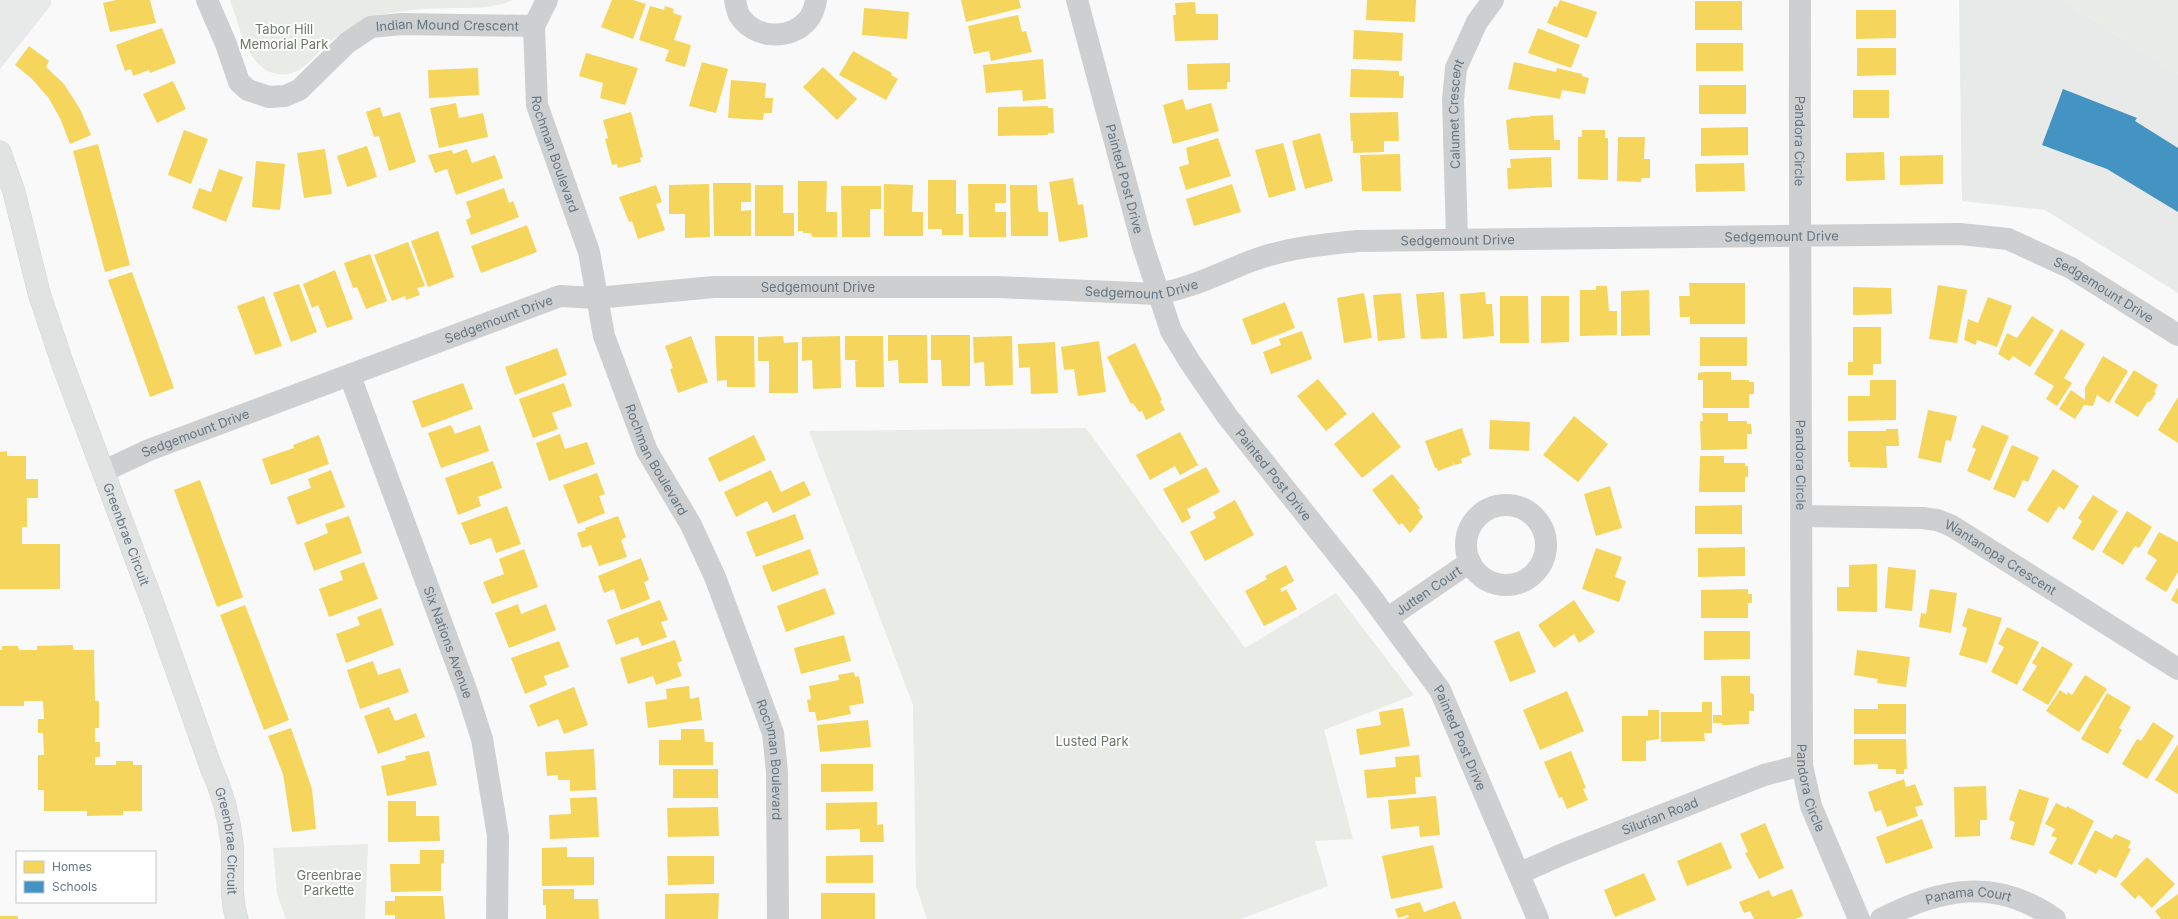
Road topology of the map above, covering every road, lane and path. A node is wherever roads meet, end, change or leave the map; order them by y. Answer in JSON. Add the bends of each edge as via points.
{"nodes":[{"id":1,"x":207,"y":0,"type":"edge"},
{"id":2,"x":547,"y":0,"type":"edge"},
{"id":3,"x":734,"y":0,"type":"edge"},
{"id":4,"x":816,"y":0,"type":"edge"},
{"id":5,"x":1077,"y":0,"type":"edge"},
{"id":6,"x":1493,"y":0,"type":"edge"},
{"id":7,"x":1800,"y":0,"type":"edge"},
{"id":8,"x":534,"y":26,"type":"junction"},
{"id":9,"x":0,"y":152,"type":"edge"},
{"id":10,"x":1799,"y":235,"type":"junction"},
{"id":11,"x":1457,"y":238,"type":"junction"},
{"id":12,"x":1158,"y":294,"type":"junction"},
{"id":13,"x":596,"y":298,"type":"junction"},
{"id":14,"x":2178,"y":335,"type":"edge"},
{"id":15,"x":350,"y":376,"type":"junction"},
{"id":16,"x":104,"y":471,"type":"junction"},
{"id":17,"x":1802,"y":516,"type":"junction"},
{"id":18,"x":1470,"y":562,"type":"dead end"},
{"id":19,"x":1388,"y":618,"type":"junction"},
{"id":20,"x":2178,"y":668,"type":"edge"},
{"id":21,"x":1802,"y":765,"type":"junction"},
{"id":22,"x":1520,"y":873,"type":"junction"},
{"id":23,"x":237,"y":919,"type":"edge"},
{"id":24,"x":497,"y":919,"type":"edge"},
{"id":25,"x":778,"y":919,"type":"edge"},
{"id":26,"x":1538,"y":919,"type":"edge"},
{"id":27,"x":1859,"y":919,"type":"edge"},
{"id":28,"x":1880,"y":919,"type":"edge"},
{"id":29,"x":2055,"y":919,"type":"edge"}],
"edges":[{"from":1,"to":8,"type":"street","name":"Indian Mound Crescent","via":[[239,82],[248,90],[269,97],[285,96],[299,90],[346,43],[371,27],[402,24]]},
{"from":2,"to":8,"type":"street","name":"Rochman Boulevard"},
{"from":3,"to":4,"type":"street","via":[[739,15],[753,29],[772,35],[792,32],[808,19]]},
{"from":5,"to":12,"type":"street","name":"Painted Post Drive"},
{"from":6,"to":11,"type":"street","name":"Calumet Crescent","via":[[1477,22],[1456,68],[1453,100]]},
{"from":7,"to":10,"type":"street","name":"Pandora Circle"},
{"from":8,"to":13,"type":"street","name":"Rochman Boulevard","via":[[537,105],[589,252]]},
{"from":9,"to":16,"type":"street","name":"Greenbrae Circuit","via":[[14,192],[39,293],[80,414]]},
{"from":10,"to":11,"type":"street","name":"Sedgemount Drive"},
{"from":10,"to":14,"type":"street","name":"Sedgemount Drive","via":[[1960,234],[2008,239],[2071,268]]},
{"from":10,"to":17,"type":"street","name":"Pandora Circle"},
{"from":11,"to":12,"type":"street","name":"Sedgemount Drive","via":[[1310,245],[1252,261],[1184,289]]},
{"from":12,"to":13,"type":"street","name":"Sedgemount Drive","via":[[997,287],[714,287]]},
{"from":12,"to":19,"type":"street","name":"Painted Post Drive","via":[[1171,331],[1210,392]]},
{"from":13,"to":15,"type":"street","name":"Sedgemount Drive","via":[[560,296]]},
{"from":13,"to":25,"type":"street","name":"Rochman Boulevard","via":[[604,336],[636,425],[660,475],[691,525],[715,577],[768,716],[776,751]]},
{"from":15,"to":16,"type":"street","name":"Sedgemount Drive","via":[[149,450]]},
{"from":15,"to":24,"type":"street","name":"Six Nations Avenue","via":[[468,692],[482,739],[498,836]]},
{"from":16,"to":23,"type":"street","name":"Greenbrae Circuit","via":[[208,759],[221,788],[232,844],[232,892]]},
{"from":17,"to":20,"type":"street","name":"Wantanopa Crescent","via":[[1922,518],[1952,526]]},
{"from":17,"to":21,"type":"street","name":"Pandora Circle"},
{"from":18,"to":19,"type":"street","name":"Jutten Court"},
{"from":19,"to":22,"type":"street","name":"Painted Post Drive","via":[[1440,690]]},
{"from":21,"to":22,"type":"street","name":"Silurian Road","via":[[1764,775]]},
{"from":21,"to":27,"type":"street","name":"Pandora Circle","via":[[1811,806]]},
{"from":22,"to":26,"type":"street","name":"Painted Post Drive"},
{"from":28,"to":29,"type":"street","name":"Panama Court","via":[[1910,905],[1950,893],[1977,890],[2026,902]]}]}
